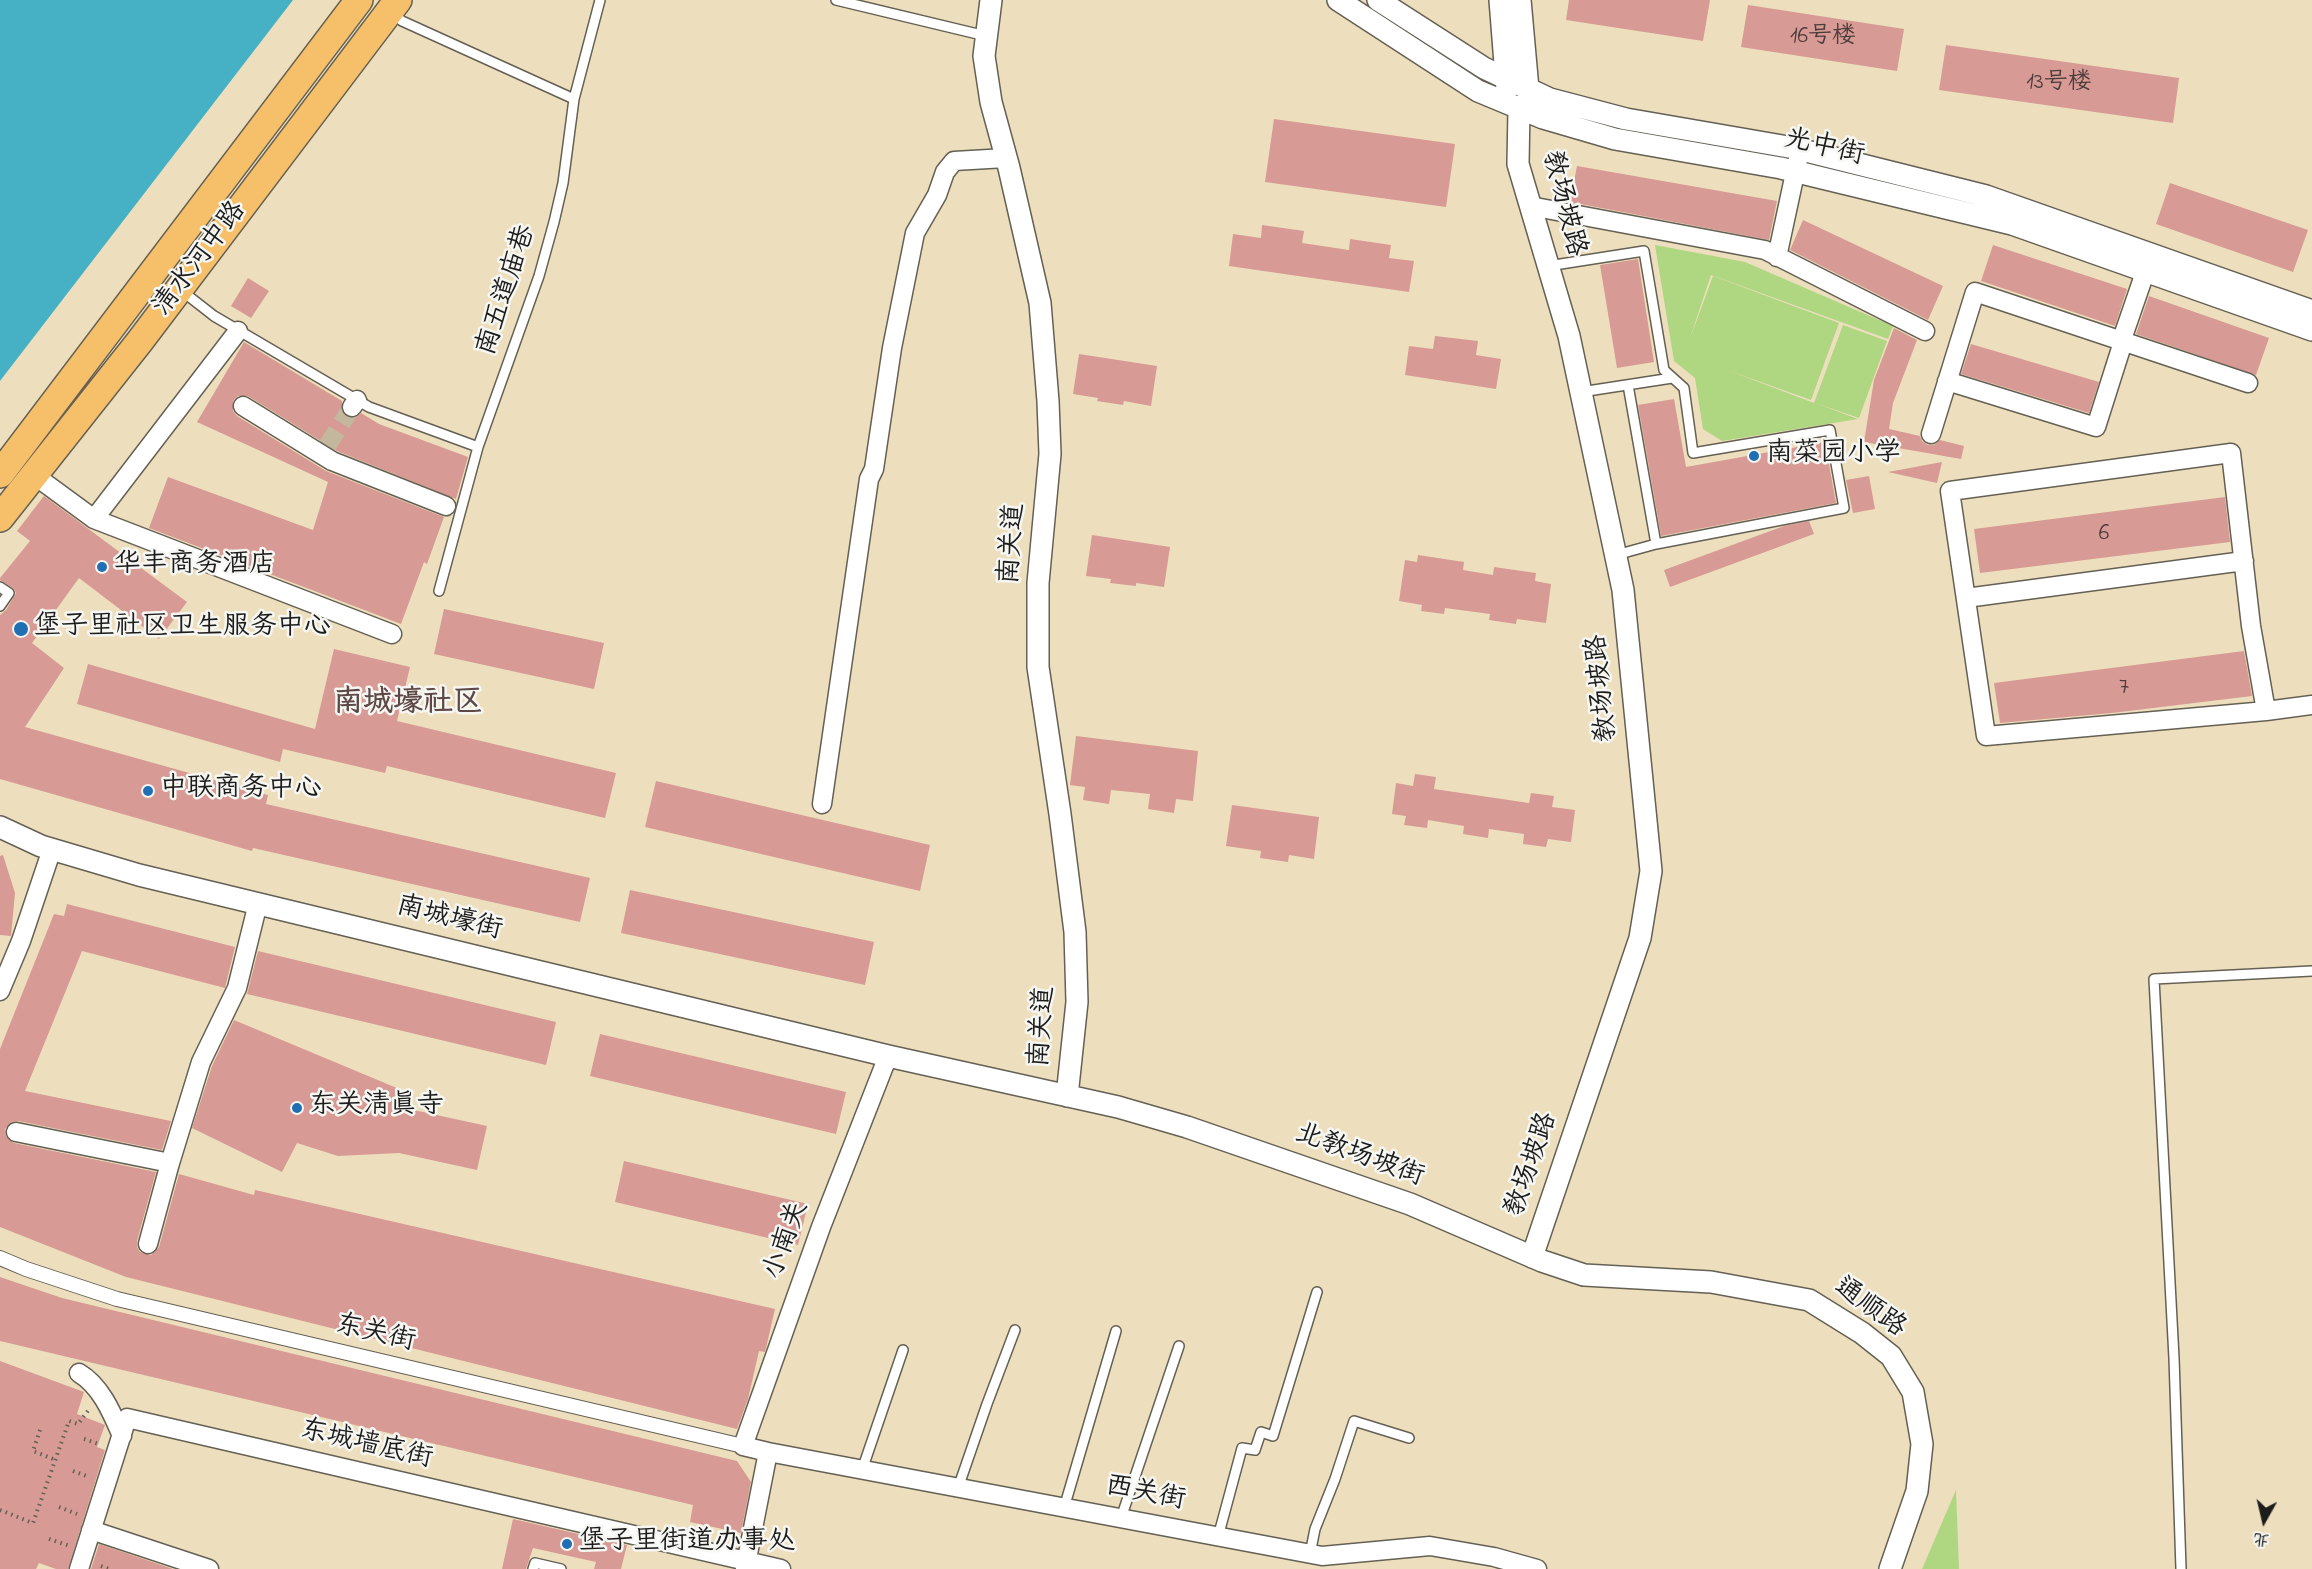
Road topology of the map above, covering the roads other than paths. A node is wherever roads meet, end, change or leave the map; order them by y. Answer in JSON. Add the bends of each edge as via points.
{"nodes":[{"id":1,"x":359,"y":0,"type":"edge"},
{"id":2,"x":600,"y":0,"type":"edge"},
{"id":3,"x":836,"y":0,"type":"edge"},
{"id":4,"x":991,"y":0,"type":"edge"},
{"id":5,"x":1338,"y":0,"type":"edge"},
{"id":6,"x":1378,"y":0,"type":"edge"},
{"id":7,"x":1500,"y":0,"type":"edge"},
{"id":8,"x":1520,"y":0,"type":"edge"},
{"id":9,"x":394,"y":6,"type":"edge"},
{"id":10,"x":986,"y":36,"type":"junction"},
{"id":11,"x":1506,"y":79,"type":"junction"},
{"id":12,"x":1528,"y":89,"type":"junction"},
{"id":13,"x":574,"y":99,"type":"junction"},
{"id":14,"x":1519,"y":108,"type":"junction"},
{"id":15,"x":1800,"y":150,"type":"junction"},
{"id":16,"x":1006,"y":158,"type":"junction"},
{"id":17,"x":1796,"y":171,"type":"junction"},
{"id":18,"x":1530,"y":206,"type":"junction"},
{"id":19,"x":1777,"y":257,"type":"junction"},
{"id":20,"x":2149,"y":262,"type":"junction"},
{"id":21,"x":1548,"y":266,"type":"junction"},
{"id":22,"x":180,"y":289,"type":"junction"},
{"id":23,"x":2312,"y":311,"type":"edge"},
{"id":24,"x":2312,"y":330,"type":"edge"},
{"id":25,"x":238,"y":331,"type":"junction"},
{"id":26,"x":1925,"y":331,"type":"dead end"},
{"id":27,"x":2122,"y":342,"type":"junction"},
{"id":28,"x":1672,"y":378,"type":"junction"},
{"id":29,"x":1947,"y":381,"type":"junction"},
{"id":30,"x":2248,"y":382,"type":"dead end"},
{"id":31,"x":1628,"y":385,"type":"junction"},
{"id":32,"x":1581,"y":392,"type":"junction"},
{"id":33,"x":243,"y":406,"type":"dead end"},
{"id":34,"x":1931,"y":434,"type":"dead end"},
{"id":35,"x":478,"y":447,"type":"junction"},
{"id":36,"x":0,"y":474,"type":"edge"},
{"id":37,"x":34,"y":475,"type":"junction"},
{"id":38,"x":446,"y":506,"type":"dead end"},
{"id":39,"x":0,"y":518,"type":"edge"},
{"id":40,"x":94,"y":519,"type":"junction"},
{"id":41,"x":1656,"y":544,"type":"junction"},
{"id":42,"x":1616,"y":555,"type":"junction"},
{"id":43,"x":2244,"y":561,"type":"junction"},
{"id":44,"x":0,"y":587,"type":"edge"},
{"id":45,"x":439,"y":591,"type":"dead end"},
{"id":46,"x":1966,"y":598,"type":"junction"},
{"id":47,"x":0,"y":606,"type":"edge"},
{"id":48,"x":392,"y":634,"type":"dead end"},
{"id":49,"x":2312,"y":705,"type":"edge"},
{"id":50,"x":2266,"y":711,"type":"junction"},
{"id":51,"x":822,"y":804,"type":"dead end"},
{"id":52,"x":0,"y":827,"type":"edge"},
{"id":53,"x":52,"y":849,"type":"junction"},
{"id":54,"x":258,"y":903,"type":"junction"},
{"id":55,"x":2312,"y":971,"type":"edge"},
{"id":56,"x":0,"y":991,"type":"edge"},
{"id":57,"x":888,"y":1056,"type":"junction"},
{"id":58,"x":1067,"y":1096,"type":"junction"},
{"id":59,"x":16,"y":1132,"type":"dead end"},
{"id":60,"x":170,"y":1163,"type":"junction"},
{"id":61,"x":147,"y":1244,"type":"dead end"},
{"id":62,"x":1532,"y":1257,"type":"junction"},
{"id":63,"x":0,"y":1258,"type":"edge"},
{"id":64,"x":1317,"y":1292,"type":"dead end"},
{"id":65,"x":1809,"y":1300,"type":"joint"},
{"id":66,"x":1016,"y":1330,"type":"dead end"},
{"id":67,"x":1116,"y":1331,"type":"dead end"},
{"id":68,"x":1179,"y":1346,"type":"dead end"},
{"id":69,"x":903,"y":1350,"type":"dead end"},
{"id":70,"x":79,"y":1373,"type":"dead end"},
{"id":71,"x":122,"y":1436,"type":"junction"},
{"id":72,"x":1409,"y":1438,"type":"dead end"},
{"id":73,"x":743,"y":1446,"type":"junction"},
{"id":74,"x":768,"y":1452,"type":"junction"},
{"id":75,"x":862,"y":1470,"type":"junction"},
{"id":76,"x":958,"y":1488,"type":"junction"},
{"id":77,"x":1064,"y":1508,"type":"junction"},
{"id":78,"x":1121,"y":1518,"type":"junction"},
{"id":79,"x":91,"y":1530,"type":"junction"},
{"id":80,"x":1218,"y":1537,"type":"junction"},
{"id":81,"x":1310,"y":1554,"type":"junction"},
{"id":82,"x":746,"y":1566,"type":"edge"},
{"id":83,"x":79,"y":1569,"type":"edge"},
{"id":84,"x":209,"y":1569,"type":"edge"},
{"id":85,"x":533,"y":1569,"type":"edge"},
{"id":86,"x":561,"y":1569,"type":"edge"},
{"id":87,"x":781,"y":1569,"type":"edge"},
{"id":88,"x":1537,"y":1569,"type":"edge"},
{"id":89,"x":1890,"y":1569,"type":"edge"},
{"id":90,"x":2181,"y":1569,"type":"edge"}],
"edges":[{"from":1,"to":36,"type":"main road","name":"清水河中路"},
{"from":2,"to":13,"type":"lane","name":"南五道庙巷"},
{"from":3,"to":10,"type":"lane"},
{"from":4,"to":10,"type":"street","name":"南关道"},
{"from":5,"to":14,"type":"street","name":"光中街","via":[[1479,91]]},
{"from":6,"to":11,"type":"street","name":"光中街"},
{"from":7,"to":11,"type":"street"},
{"from":8,"to":12,"type":"street"},
{"from":9,"to":13,"type":"lane","via":[[402,21]]},
{"from":9,"to":22,"type":"main road","name":"清水河中路"},
{"from":10,"to":16,"type":"street","name":"南关道","via":[[984,56],[991,102]]},
{"from":11,"to":12,"type":"street","name":"光中街"},
{"from":11,"to":14,"type":"street"},
{"from":12,"to":14,"type":"street"},
{"from":12,"to":15,"type":"street","name":"光中街","via":[[1550,99],[1626,119]]},
{"from":13,"to":35,"type":"lane","name":"南五道庙巷","via":[[554,222],[539,276]]},
{"from":14,"to":17,"type":"street","name":"光中街","via":[[1616,139]]},
{"from":14,"to":18,"type":"street","name":"教场坡路","via":[[1518,164]]},
{"from":15,"to":17,"type":"street"},
{"from":15,"to":20,"type":"street","name":"光中街","via":[[1986,196]]},
{"from":16,"to":51,"type":"street","via":[[954,161],[915,233],[874,469],[869,479]]},
{"from":16,"to":58,"type":"street","name":"南关道","via":[[1040,303],[1048,401],[1050,453],[1038,583],[1038,667],[1075,932],[1077,1002]]},
{"from":17,"to":19,"type":"street"},
{"from":17,"to":20,"type":"street","name":"光中街"},
{"from":18,"to":19,"type":"street","via":[[1765,250]]},
{"from":18,"to":21,"type":"street","name":"教场坡路"},
{"from":19,"to":26,"type":"street"},
{"from":20,"to":23,"type":"street","name":"光中街"},
{"from":20,"to":24,"type":"street","name":"光中街"},
{"from":20,"to":27,"type":"street"},
{"from":21,"to":28,"type":"lane","via":[[1644,251],[1664,370]]},
{"from":21,"to":32,"type":"street","name":"教场坡路"},
{"from":22,"to":25,"type":"lane"},
{"from":22,"to":37,"type":"main road","name":"清水河中路"},
{"from":25,"to":35,"type":"lane","via":[[354,404]]},
{"from":25,"to":40,"type":"street"},
{"from":27,"to":29,"type":"street","via":[[2096,427]]},
{"from":27,"to":29,"type":"street","via":[[1975,292]]},
{"from":27,"to":30,"type":"street"},
{"from":28,"to":31,"type":"lane"},
{"from":28,"to":41,"type":"lane","via":[[1684,388],[1693,453],[1830,430],[1844,508]]},
{"from":29,"to":34,"type":"street"},
{"from":31,"to":32,"type":"lane"},
{"from":31,"to":41,"type":"lane"},
{"from":32,"to":42,"type":"street","name":"教场坡路"},
{"from":33,"to":38,"type":"street","via":[[324,450]]},
{"from":35,"to":45,"type":"lane","name":"南五道庙巷"},
{"from":37,"to":39,"type":"main road","name":"清水河中路"},
{"from":37,"to":40,"type":"street"},
{"from":40,"to":48,"type":"street"},
{"from":41,"to":42,"type":"lane"},
{"from":42,"to":62,"type":"street","name":"教场坡路","via":[[1623,590],[1651,871],[1640,938]]},
{"from":43,"to":46,"type":"street"},
{"from":43,"to":46,"type":"street","via":[[2231,453],[1950,491]]},
{"from":43,"to":50,"type":"street"},
{"from":44,"to":47,"type":"lane","via":[[9,593]]},
{"from":46,"to":50,"type":"street","via":[[1986,736]]},
{"from":49,"to":50,"type":"street"},
{"from":52,"to":53,"type":"street","name":"南城壕街"},
{"from":53,"to":54,"type":"street","name":"南城壕街","via":[[139,875]]},
{"from":53,"to":56,"type":"street"},
{"from":54,"to":57,"type":"street","name":"南城壕街"},
{"from":54,"to":60,"type":"street","via":[[237,988],[201,1062]]},
{"from":55,"to":90,"type":"lane","via":[[2154,979]]},
{"from":57,"to":58,"type":"street","name":"北教场坡街"},
{"from":57,"to":73,"type":"street","name":"小南关","via":[[821,1227]]},
{"from":58,"to":62,"type":"street","name":"北教场坡街","via":[[1199,1131],[1410,1204]]},
{"from":59,"to":60,"type":"street"},
{"from":60,"to":61,"type":"street"},
{"from":62,"to":65,"type":"street","name":"北教场坡街","via":[[1584,1275],[1711,1282]]},
{"from":63,"to":73,"type":"street","name":"东关街","via":[[117,1299]]},
{"from":64,"to":80,"type":"lane","via":[[1273,1436],[1261,1432],[1255,1450],[1242,1448]]},
{"from":65,"to":89,"type":"street","name":"通顺路","via":[[1891,1356],[1913,1392],[1922,1444],[1917,1491]]},
{"from":66,"to":76,"type":"lane"},
{"from":67,"to":77,"type":"lane"},
{"from":68,"to":78,"type":"lane"},
{"from":69,"to":75,"type":"lane"},
{"from":70,"to":71,"type":"street","via":[[93,1384]]},
{"from":71,"to":79,"type":"street","name":"东城墙底街"},
{"from":71,"to":82,"type":"street","name":"东城墙底街","via":[[127,1418]]},
{"from":72,"to":81,"type":"lane","via":[[1354,1421],[1315,1529]]},
{"from":73,"to":74,"type":"street","name":"西关街"},
{"from":74,"to":75,"type":"street","name":"西关街"},
{"from":74,"to":82,"type":"street"},
{"from":75,"to":76,"type":"street","name":"西关街"},
{"from":76,"to":77,"type":"street","name":"西关街"},
{"from":77,"to":78,"type":"street","name":"西关街"},
{"from":78,"to":80,"type":"street","name":"西关街"},
{"from":79,"to":83,"type":"street","name":"东城墙底街"},
{"from":79,"to":84,"type":"street"},
{"from":80,"to":81,"type":"street","name":"西关街"},
{"from":81,"to":88,"type":"street","name":"西关街","via":[[1430,1545]]},
{"from":82,"to":87,"type":"street"},
{"from":85,"to":86,"type":"lane","via":[[535,1563]]}]}
